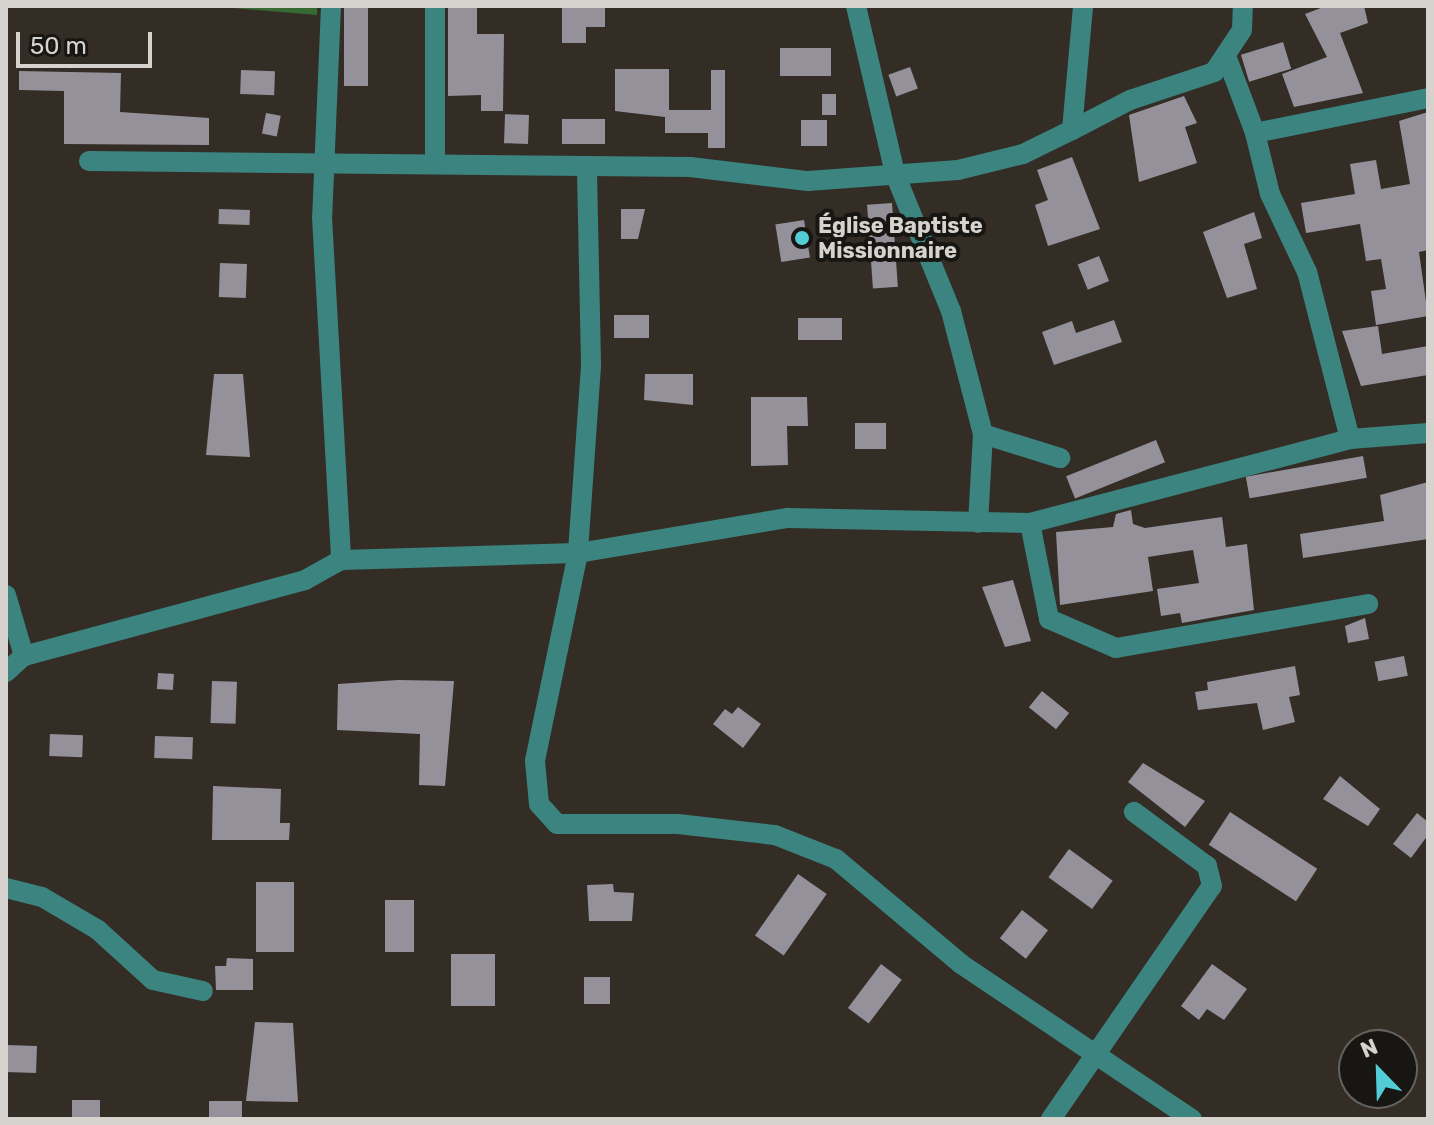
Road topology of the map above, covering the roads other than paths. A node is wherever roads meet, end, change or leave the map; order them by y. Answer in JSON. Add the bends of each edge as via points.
{"nodes":[{"id":1,"x":331,"y":6,"type":"edge"},
{"id":2,"x":435,"y":6,"type":"edge"},
{"id":3,"x":856,"y":6,"type":"edge"},
{"id":4,"x":1083,"y":6,"type":"edge"},
{"id":5,"x":1243,"y":6,"type":"edge"},
{"id":6,"x":1228,"y":61,"type":"junction"},
{"id":7,"x":1428,"y":98,"type":"edge"},
{"id":8,"x":1072,"y":130,"type":"junction"},
{"id":9,"x":1255,"y":133,"type":"junction"},
{"id":10,"x":89,"y":161,"type":"dead end"},
{"id":11,"x":329,"y":161,"type":"junction"},
{"id":12,"x":435,"y":164,"type":"junction"},
{"id":13,"x":587,"y":172,"type":"junction"},
{"id":14,"x":895,"y":174,"type":"junction"},
{"id":15,"x":1428,"y":433,"type":"edge"},
{"id":16,"x":983,"y":434,"type":"junction"},
{"id":17,"x":1350,"y":439,"type":"junction"},
{"id":18,"x":1060,"y":458,"type":"dead end"},
{"id":19,"x":978,"y":523,"type":"junction"},
{"id":20,"x":1030,"y":523,"type":"junction"},
{"id":21,"x":578,"y":553,"type":"junction"},
{"id":22,"x":341,"y":560,"type":"junction"},
{"id":23,"x":6,"y":595,"type":"edge"},
{"id":24,"x":1368,"y":604,"type":"dead end"},
{"id":25,"x":24,"y":656,"type":"junction"},
{"id":26,"x":6,"y":672,"type":"edge"},
{"id":27,"x":1134,"y":812,"type":"dead end"},
{"id":28,"x":6,"y":888,"type":"edge"},
{"id":29,"x":203,"y":991,"type":"dead end"},
{"id":30,"x":1096,"y":1052,"type":"junction"},
{"id":31,"x":1051,"y":1119,"type":"edge"},
{"id":32,"x":1192,"y":1119,"type":"edge"}],
"edges":[{"from":1,"to":11,"type":"street"},
{"from":2,"to":12,"type":"street"},
{"from":3,"to":14,"type":"street"},
{"from":4,"to":8,"type":"street"},
{"from":5,"to":6,"type":"street"},
{"from":6,"to":8,"type":"street"},
{"from":6,"to":9,"type":"street"},
{"from":7,"to":9,"type":"street"},
{"from":8,"to":14,"type":"street","via":[[989,164]]},
{"from":9,"to":17,"type":"street","via":[[1270,194],[1307,272]]},
{"from":10,"to":11,"type":"street"},
{"from":11,"to":12,"type":"street"},
{"from":11,"to":22,"type":"street","via":[[322,217]]},
{"from":12,"to":13,"type":"street"},
{"from":13,"to":14,"type":"street","via":[[690,167],[808,181]]},
{"from":13,"to":21,"type":"street","via":[[591,366]]},
{"from":14,"to":16,"type":"street","via":[[951,311]]},
{"from":15,"to":17,"type":"street"},
{"from":16,"to":18,"type":"street"},
{"from":16,"to":19,"type":"street"},
{"from":17,"to":20,"type":"street"},
{"from":19,"to":20,"type":"street"},
{"from":19,"to":21,"type":"street","via":[[788,518]]},
{"from":20,"to":24,"type":"street","via":[[1049,619],[1116,648]]},
{"from":21,"to":22,"type":"street"},
{"from":21,"to":30,"type":"street","via":[[535,761],[539,804],[557,824],[678,824],[775,835],[836,859],[961,964]]},
{"from":22,"to":25,"type":"street","via":[[305,580]]},
{"from":23,"to":25,"type":"street"},
{"from":25,"to":26,"type":"street"},
{"from":27,"to":30,"type":"street","via":[[1207,866],[1212,886]]},
{"from":28,"to":29,"type":"street","via":[[42,897],[98,930],[153,980]]},
{"from":30,"to":31,"type":"street"},
{"from":30,"to":32,"type":"street"}]}
